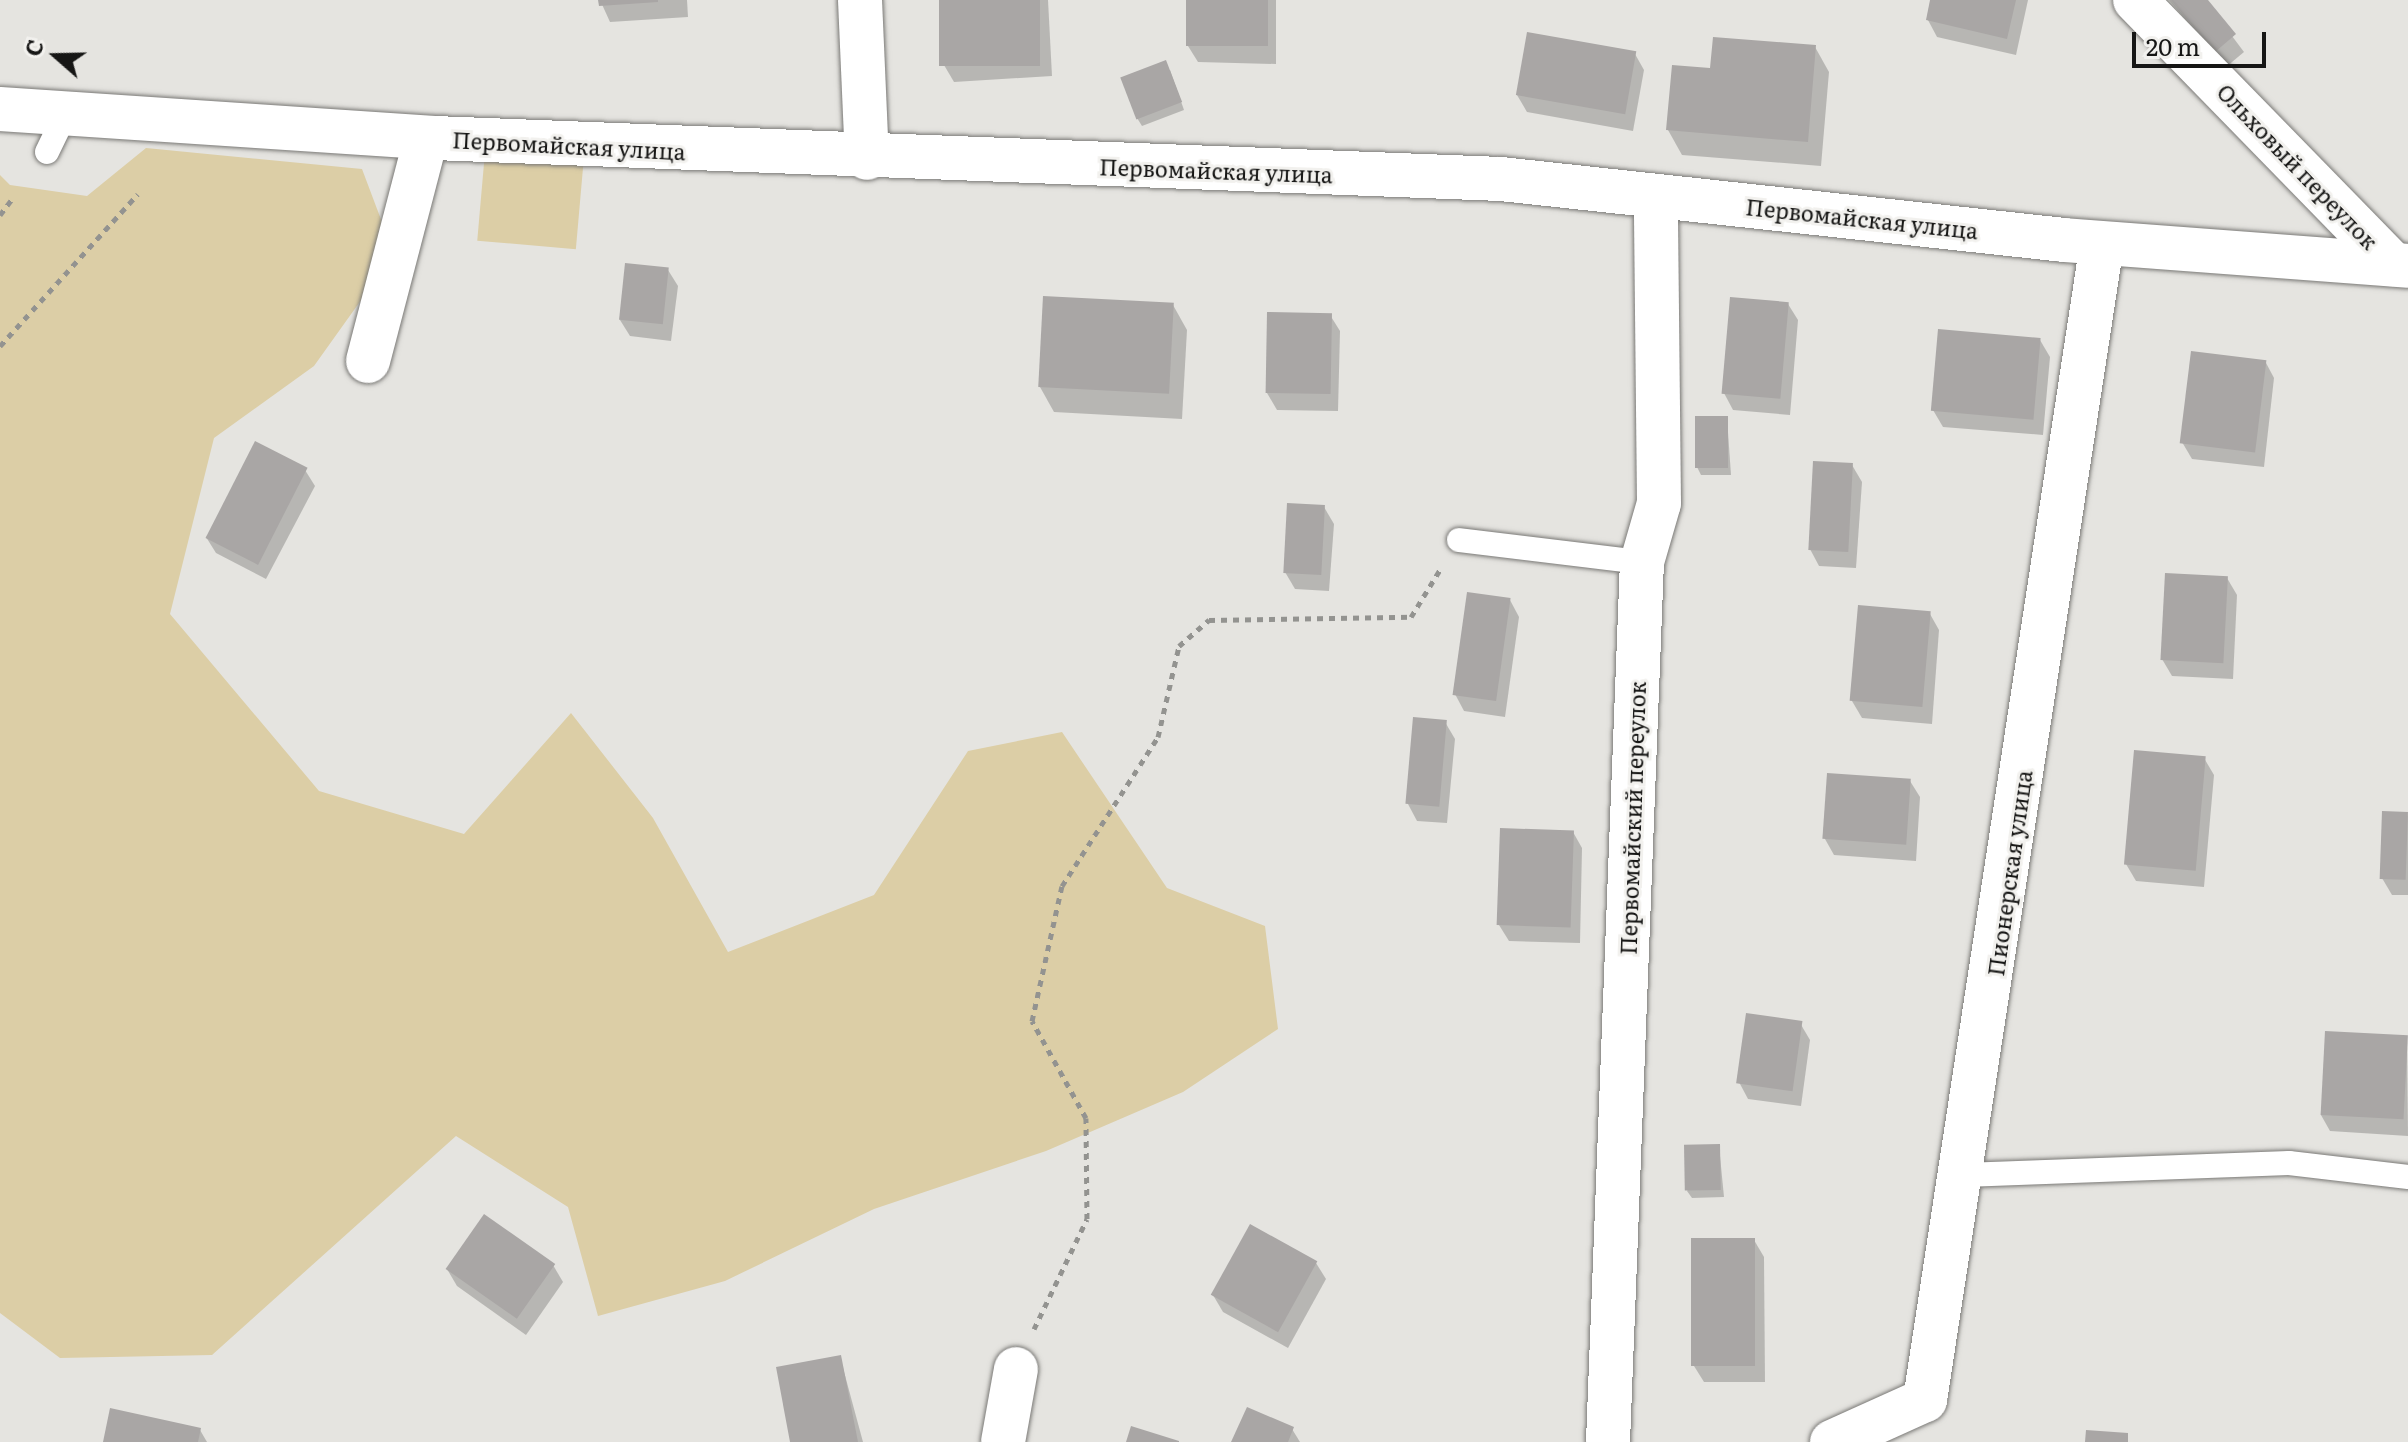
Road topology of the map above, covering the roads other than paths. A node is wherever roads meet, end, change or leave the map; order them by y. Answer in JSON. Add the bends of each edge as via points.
{"nodes":[{"id":1,"x":860,"y":0,"type":"edge"},
{"id":2,"x":2135,"y":0,"type":"edge"},
{"id":3,"x":11,"y":111,"type":"edge"},
{"id":4,"x":426,"y":138,"type":"junction"},
{"id":5,"x":867,"y":158,"type":"junction"},
{"id":6,"x":1656,"y":196,"type":"junction"},
{"id":7,"x":2102,"y":243,"type":"junction"},
{"id":8,"x":2400,"y":265,"type":"edge"},
{"id":9,"x":368,"y":361,"type":"dead end"},
{"id":10,"x":1459,"y":540,"type":"road end"},
{"id":11,"x":1642,"y":562,"type":"junction"},
{"id":12,"x":1964,"y":1175,"type":"junction"},
{"id":13,"x":2408,"y":1177,"type":"edge"},
{"id":14,"x":1016,"y":1369,"type":"road end"},
{"id":15,"x":1003,"y":1442,"type":"edge"},
{"id":16,"x":1608,"y":1442,"type":"edge"},
{"id":17,"x":1832,"y":1442,"type":"edge"}],
"edges":[{"from":1,"to":5,"type":"street"},
{"from":2,"to":8,"type":"street","name":"Ольховый переулок"},
{"from":3,"to":4,"type":"street","name":"Первомайская улица","via":[[56,134]]},
{"from":4,"to":5,"type":"street","name":"Первомайская улица"},
{"from":4,"to":9,"type":"street"},
{"from":5,"to":6,"type":"street","name":"Первомайская улица","via":[[1501,179]]},
{"from":6,"to":7,"type":"street","name":"Первомайская улица"},
{"from":6,"to":11,"type":"street","name":"Первомайский переулок","via":[[1659,503]]},
{"from":7,"to":8,"type":"street","name":"Первомайская улица"},
{"from":7,"to":12,"type":"street","name":"Пионерская улица"},
{"from":10,"to":11,"type":"lane"},
{"from":11,"to":16,"type":"street","name":"Первомайский переулок"},
{"from":12,"to":13,"type":"lane","via":[[2289,1163]]},
{"from":12,"to":17,"type":"street","name":"Пионерская улица","via":[[1925,1400]]},
{"from":14,"to":15,"type":"street"}]}
